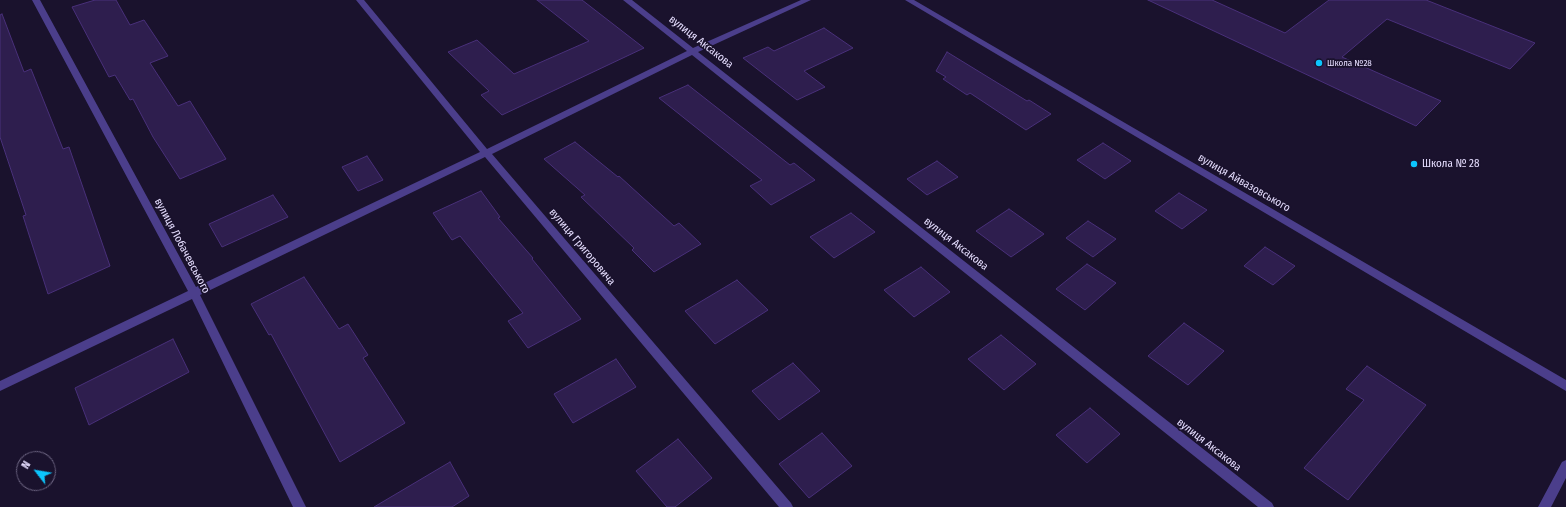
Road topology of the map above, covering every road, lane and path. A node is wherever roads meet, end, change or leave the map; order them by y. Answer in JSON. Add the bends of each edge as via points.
{"nodes":[{"id":1,"x":36,"y":0,"type":"edge"},
{"id":2,"x":360,"y":0,"type":"edge"},
{"id":3,"x":627,"y":0,"type":"edge"},
{"id":4,"x":807,"y":0,"type":"edge"},
{"id":5,"x":909,"y":0,"type":"edge"},
{"id":6,"x":694,"y":51,"type":"junction"},
{"id":7,"x":486,"y":153,"type":"junction"},
{"id":8,"x":194,"y":293,"type":"junction"},
{"id":9,"x":0,"y":386,"type":"edge"},
{"id":10,"x":1566,"y":386,"type":"edge"},
{"id":11,"x":1566,"y":466,"type":"edge"},
{"id":12,"x":300,"y":507,"type":"edge"},
{"id":13,"x":787,"y":507,"type":"edge"},
{"id":14,"x":1268,"y":507,"type":"edge"},
{"id":15,"x":1544,"y":507,"type":"edge"}],
"edges":[{"from":1,"to":8,"type":"street","name":"вулиця Лобачевського"},
{"from":2,"to":7,"type":"street","name":"вулиця Григоровича"},
{"from":3,"to":6,"type":"street","name":"вулиця Аксакова"},
{"from":4,"to":6,"type":"street"},
{"from":5,"to":10,"type":"street","name":"вулиця Айвазовського"},
{"from":6,"to":7,"type":"street"},
{"from":6,"to":14,"type":"street","name":"вулиця Аксакова"},
{"from":7,"to":8,"type":"street"},
{"from":7,"to":13,"type":"street","name":"вулиця Григоровича"},
{"from":8,"to":9,"type":"street"},
{"from":8,"to":12,"type":"street","name":"вулиця Лобачевського"},
{"from":11,"to":15,"type":"street"}]}
